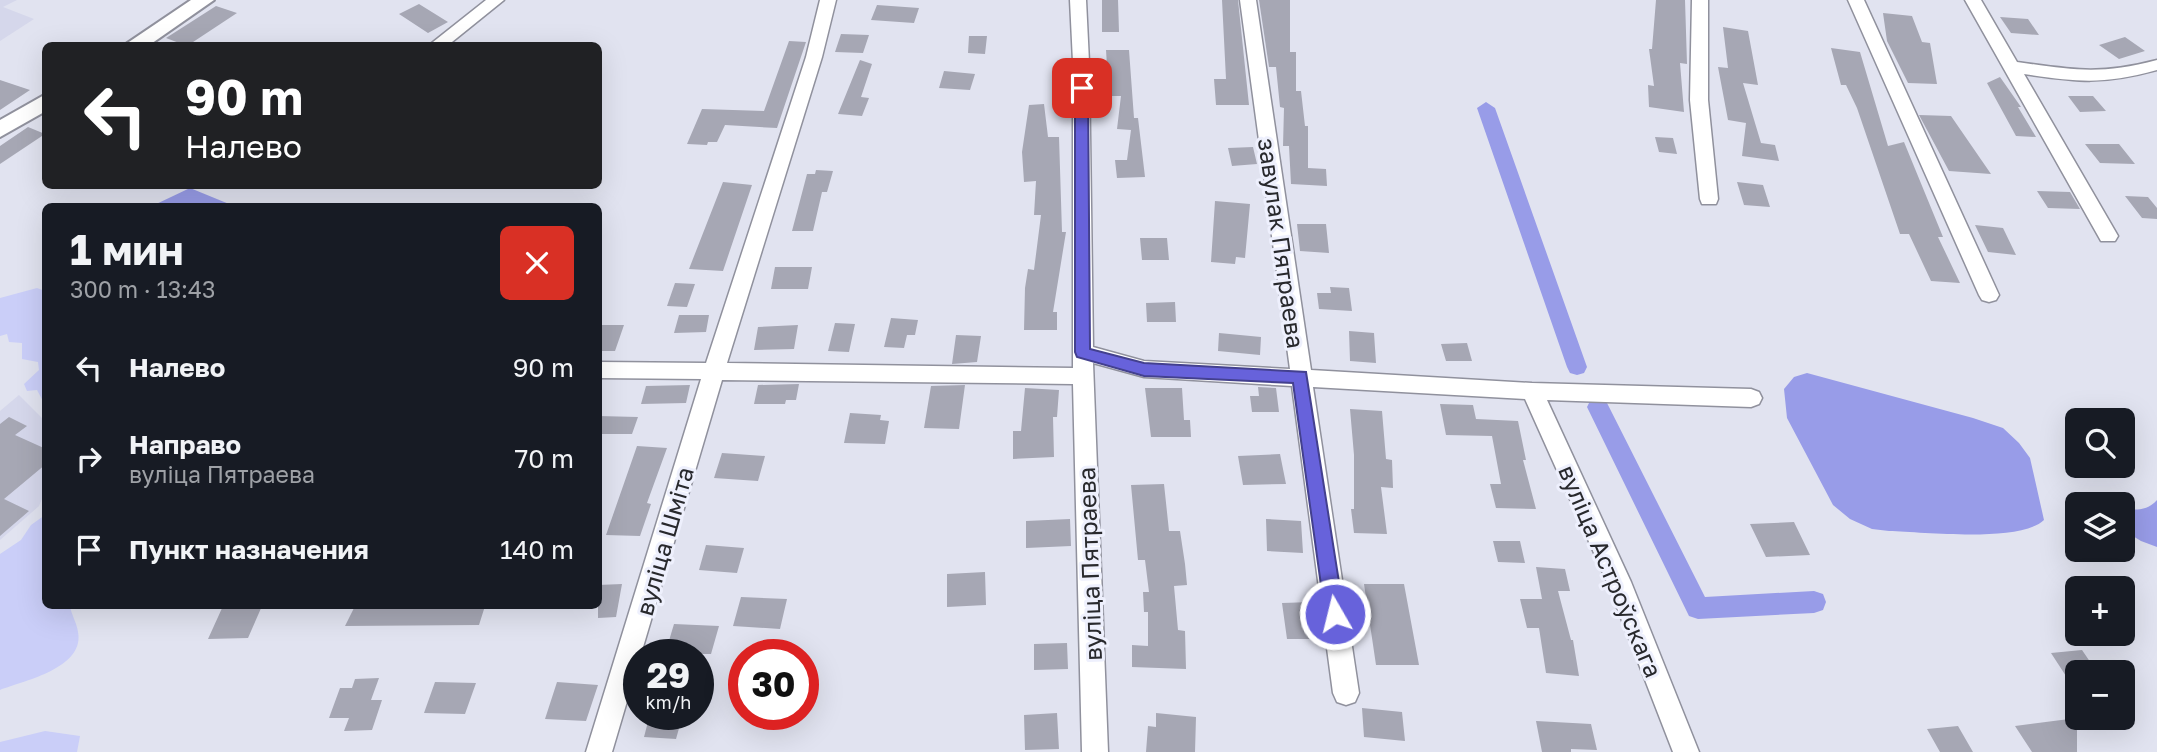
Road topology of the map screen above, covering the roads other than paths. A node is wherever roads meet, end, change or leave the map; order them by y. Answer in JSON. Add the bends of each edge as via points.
{"nodes":[{"id":1,"x":204,"y":0,"type":"edge"},
{"id":2,"x":496,"y":0,"type":"edge"},
{"id":3,"x":828,"y":0,"type":"edge"},
{"id":4,"x":1078,"y":0,"type":"edge"},
{"id":5,"x":1248,"y":0,"type":"edge"},
{"id":6,"x":1700,"y":0,"type":"edge"},
{"id":7,"x":1856,"y":0,"type":"edge"},
{"id":8,"x":1973,"y":0,"type":"edge"},
{"id":9,"x":139,"y":42,"type":"edge"},
{"id":10,"x":441,"y":42,"type":"edge"},
{"id":11,"x":2157,"y":65,"type":"edge"},
{"id":12,"x":2012,"y":67,"type":"junction"},
{"id":13,"x":42,"y":104,"type":"edge"},
{"id":14,"x":0,"y":130,"type":"edge"},
{"id":15,"x":1709,"y":199,"type":"dead end"},
{"id":16,"x":2108,"y":236,"type":"dead end"},
{"id":17,"x":1989,"y":295,"type":"dead end"},
{"id":18,"x":1082,"y":352,"type":"junction"},
{"id":19,"x":714,"y":369,"type":"junction"},
{"id":20,"x":602,"y":370,"type":"edge"},
{"id":21,"x":1083,"y":376,"type":"junction"},
{"id":22,"x":1301,"y":377,"type":"junction"},
{"id":23,"x":1532,"y":391,"type":"junction"},
{"id":24,"x":1751,"y":398,"type":"dead end"},
{"id":25,"x":1346,"y":693,"type":"dead end"},
{"id":26,"x":599,"y":752,"type":"edge"},
{"id":27,"x":1095,"y":752,"type":"edge"},
{"id":28,"x":1686,"y":752,"type":"edge"}],
"edges":[{"from":1,"to":9,"type":"main road"},
{"from":2,"to":10,"type":"street"},
{"from":3,"to":19,"type":"street","name":"вуліца Шміта"},
{"from":4,"to":18,"type":"street","name":"вуліца Пятраева"},
{"from":5,"to":22,"type":"street","name":"завулак Пятраева"},
{"from":6,"to":15,"type":"street","via":[[1699,100]]},
{"from":7,"to":17,"type":"street"},
{"from":8,"to":12,"type":"street"},
{"from":11,"to":12,"type":"street","via":[[2119,75],[2084,77]]},
{"from":12,"to":16,"type":"street"},
{"from":13,"to":14,"type":"main road"},
{"from":18,"to":21,"type":"street","name":"вуліца Пятраева"},
{"from":18,"to":22,"type":"street","via":[[1144,369]]},
{"from":19,"to":20,"type":"street"},
{"from":19,"to":21,"type":"street"},
{"from":19,"to":26,"type":"street","name":"вуліца Шміта"},
{"from":21,"to":27,"type":"street","name":"вуліца Пятраева"},
{"from":22,"to":23,"type":"street"},
{"from":22,"to":25,"type":"street","name":"завулак Пятраева"},
{"from":23,"to":24,"type":"street"},
{"from":23,"to":28,"type":"street","name":"вуліца Астроўскага","via":[[1619,582]]}]}
